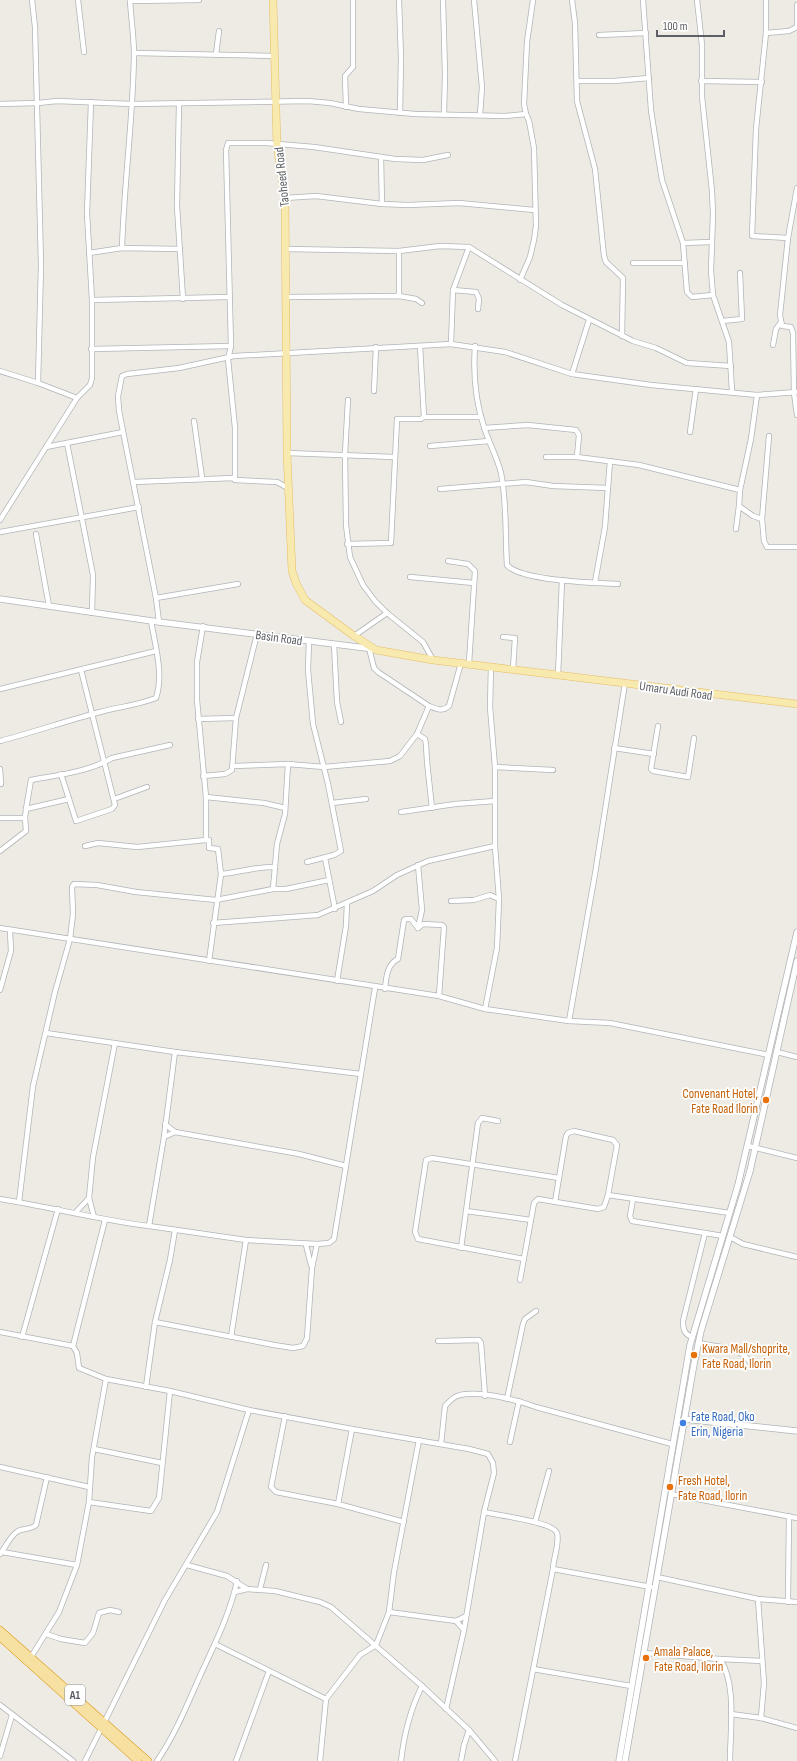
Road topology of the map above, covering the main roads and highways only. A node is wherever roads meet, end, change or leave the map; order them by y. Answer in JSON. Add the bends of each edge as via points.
{"nodes":[{"id":1,"x":273,"y":0,"type":"edge"},
{"id":2,"x":372,"y":649,"type":"joint"},
{"id":3,"x":558,"y":675,"type":"joint"},
{"id":4,"x":796,"y":704,"type":"edge"},
{"id":5,"x":0,"y":1630,"type":"edge"},
{"id":6,"x":0,"y":1637,"type":"edge"},
{"id":7,"x":14,"y":1646,"type":"junction"},
{"id":8,"x":104,"y":1726,"type":"junction"},
{"id":9,"x":138,"y":1761,"type":"edge"},
{"id":10,"x":148,"y":1761,"type":"edge"}],
"edges":[{"from":1,"to":2,"type":"main road","name":"Taoheed Road","via":[[277,145],[285,198],[290,558],[296,583],[305,600]]},
{"from":2,"to":3,"type":"main road","name":"Basin Road","via":[[433,660]]},
{"from":3,"to":4,"type":"main road","name":"Umaru Audi Road"},
{"from":5,"to":7,"type":"highway","number":"A1"},
{"from":6,"to":7,"type":"highway","number":"A1"},
{"from":7,"to":8,"type":"highway","number":"A1"},
{"from":7,"to":8,"type":"highway","number":"A1","via":[[31,1657]]},
{"from":8,"to":9,"type":"highway","number":"A1"},
{"from":8,"to":10,"type":"highway","number":"A1"}]}
